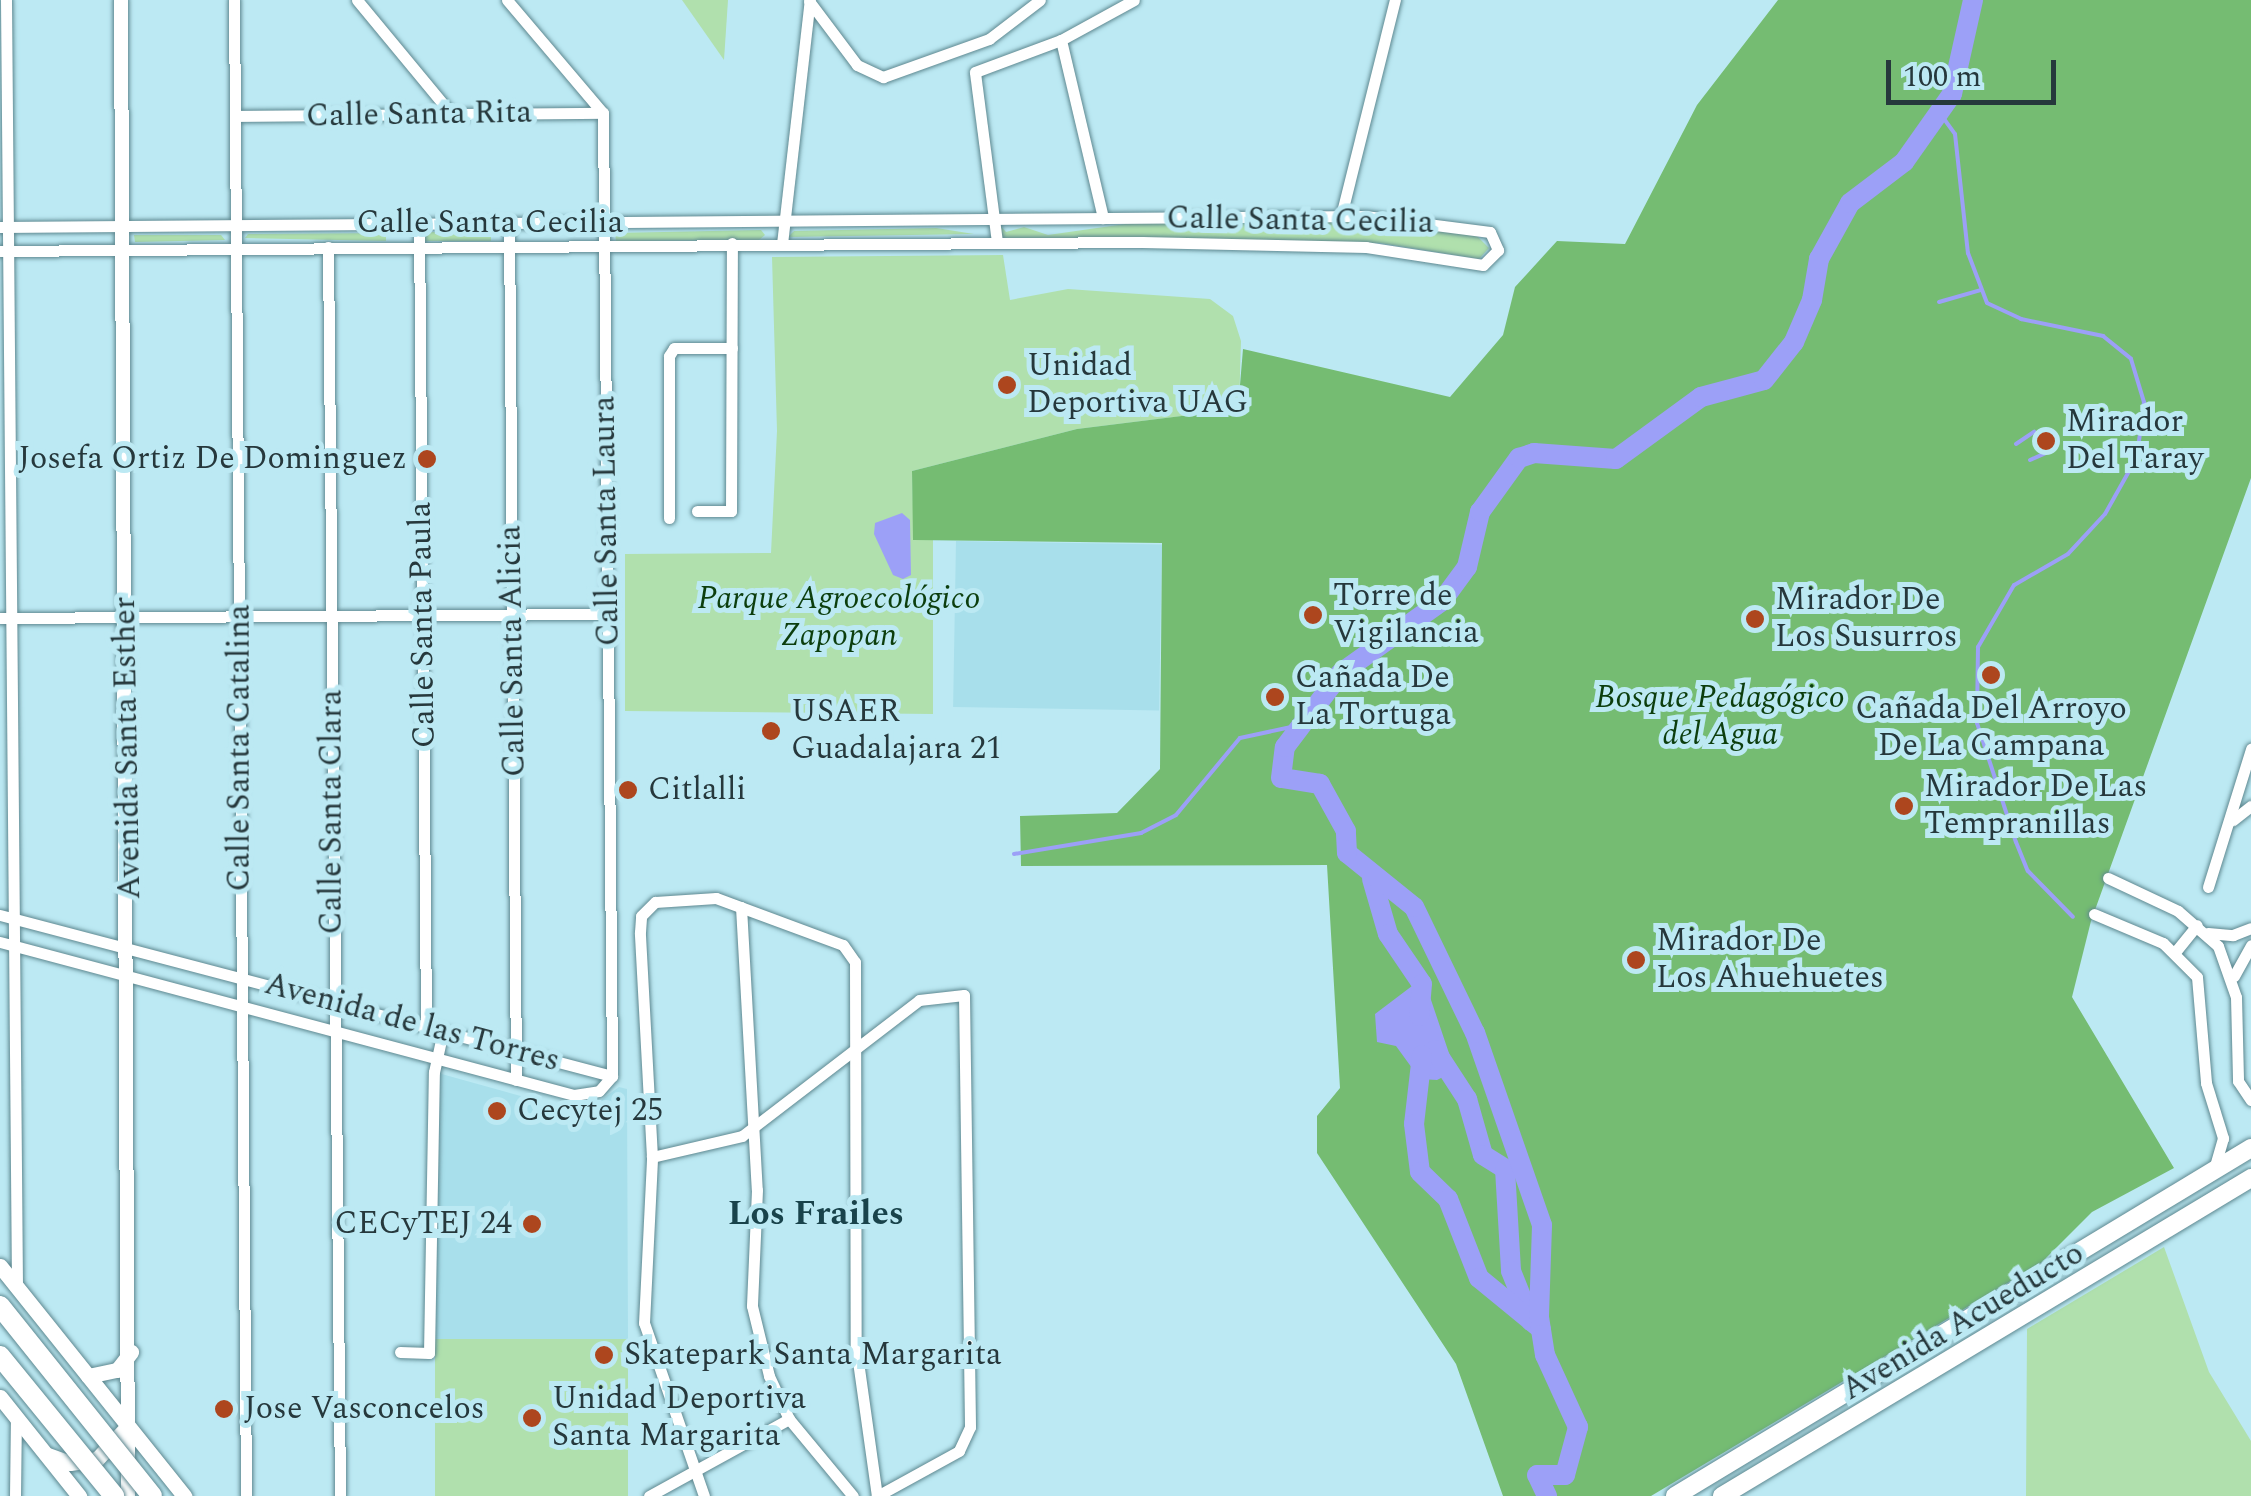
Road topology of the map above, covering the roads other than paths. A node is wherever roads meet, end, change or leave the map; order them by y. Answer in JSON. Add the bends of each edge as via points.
{"nodes":[{"id":1,"x":6,"y":0,"type":"edge"},
{"id":2,"x":121,"y":0,"type":"edge"},
{"id":3,"x":234,"y":0,"type":"edge"},
{"id":4,"x":357,"y":0,"type":"edge"},
{"id":5,"x":507,"y":0,"type":"edge"},
{"id":6,"x":809,"y":0,"type":"edge"},
{"id":7,"x":1040,"y":0,"type":"edge"},
{"id":8,"x":1134,"y":0,"type":"edge"},
{"id":9,"x":1395,"y":0,"type":"edge"},
{"id":10,"x":1061,"y":40,"type":"junction"},
{"id":11,"x":602,"y":113,"type":"junction"},
{"id":12,"x":452,"y":115,"type":"junction"},
{"id":13,"x":235,"y":116,"type":"junction"},
{"id":14,"x":1341,"y":216,"type":"junction"},
{"id":15,"x":1103,"y":218,"type":"junction"},
{"id":16,"x":782,"y":220,"type":"junction"},
{"id":17,"x":995,"y":220,"type":"junction"},
{"id":18,"x":604,"y":222,"type":"junction"},
{"id":19,"x":509,"y":223,"type":"junction"},
{"id":20,"x":419,"y":224,"type":"junction"},
{"id":21,"x":236,"y":225,"type":"junction"},
{"id":22,"x":123,"y":226,"type":"junction"},
{"id":23,"x":4,"y":227,"type":"edge"},
{"id":24,"x":997,"y":242,"type":"junction"},
{"id":25,"x":732,"y":243,"type":"junction"},
{"id":26,"x":604,"y":244,"type":"junction"},
{"id":27,"x":782,"y":244,"type":"junction"},
{"id":28,"x":420,"y":246,"type":"junction"},
{"id":29,"x":509,"y":246,"type":"junction"},
{"id":30,"x":328,"y":247,"type":"junction"},
{"id":31,"x":236,"y":248,"type":"junction"},
{"id":32,"x":124,"y":249,"type":"junction"},
{"id":33,"x":4,"y":250,"type":"edge"},
{"id":34,"x":732,"y":348,"type":"junction"},
{"id":35,"x":697,"y":510,"type":"dead end"},
{"id":36,"x":670,"y":518,"type":"dead end"},
{"id":37,"x":512,"y":614,"type":"junction"},
{"id":38,"x":608,"y":614,"type":"junction"},
{"id":39,"x":423,"y":615,"type":"junction"},
{"id":40,"x":239,"y":616,"type":"junction"},
{"id":41,"x":331,"y":616,"type":"junction"},
{"id":42,"x":127,"y":617,"type":"junction"},
{"id":43,"x":6,"y":618,"type":"edge"},
{"id":44,"x":2250,"y":752,"type":"edge"},
{"id":45,"x":2251,"y":773,"type":"edge"},
{"id":46,"x":2251,"y":806,"type":"edge"},
{"id":47,"x":2228,"y":828,"type":"junction"},
{"id":48,"x":2108,"y":878,"type":"dead end"},
{"id":49,"x":2208,"y":887,"type":"dead end"},
{"id":50,"x":741,"y":907,"type":"junction"},
{"id":51,"x":0,"y":914,"type":"edge"},
{"id":52,"x":2094,"y":914,"type":"dead end"},
{"id":53,"x":14,"y":918,"type":"junction"},
{"id":54,"x":2251,"y":928,"type":"edge"},
{"id":55,"x":2202,"y":929,"type":"junction"},
{"id":56,"x":0,"y":942,"type":"edge"},
{"id":57,"x":2251,"y":945,"type":"edge"},
{"id":58,"x":14,"y":946,"type":"junction"},
{"id":59,"x":130,"y":949,"type":"junction"},
{"id":60,"x":2176,"y":951,"type":"junction"},
{"id":61,"x":130,"y":977,"type":"junction"},
{"id":62,"x":242,"y":978,"type":"junction"},
{"id":63,"x":2233,"y":980,"type":"junction"},
{"id":64,"x":333,"y":1002,"type":"junction"},
{"id":65,"x":242,"y":1006,"type":"junction"},
{"id":66,"x":426,"y":1027,"type":"junction"},
{"id":67,"x":333,"y":1031,"type":"junction"},
{"id":68,"x":443,"y":1032,"type":"junction"},
{"id":69,"x":856,"y":1050,"type":"junction"},
{"id":70,"x":516,"y":1051,"type":"junction"},
{"id":71,"x":435,"y":1059,"type":"junction"},
{"id":72,"x":612,"y":1076,"type":"junction"},
{"id":73,"x":516,"y":1080,"type":"junction"},
{"id":74,"x":2251,"y":1100,"type":"edge"},
{"id":75,"x":754,"y":1127,"type":"junction"},
{"id":76,"x":2251,"y":1148,"type":"edge"},
{"id":77,"x":652,"y":1157,"type":"junction"},
{"id":78,"x":2214,"y":1170,"type":"junction"},
{"id":79,"x":2251,"y":1178,"type":"edge"},
{"id":80,"x":0,"y":1266,"type":"edge"},
{"id":81,"x":17,"y":1288,"type":"junction"},
{"id":82,"x":0,"y":1306,"type":"edge"},
{"id":83,"x":1921,"y":1346,"type":"junction"},
{"id":84,"x":130,"y":1352,"type":"junction"},
{"id":85,"x":400,"y":1352,"type":"dead end"},
{"id":86,"x":0,"y":1356,"type":"edge"},
{"id":87,"x":1933,"y":1369,"type":"junction"},
{"id":88,"x":88,"y":1376,"type":"junction"},
{"id":89,"x":0,"y":1397,"type":"edge"},
{"id":90,"x":108,"y":1400,"type":"junction"},
{"id":91,"x":16,"y":1417,"type":"junction"},
{"id":92,"x":789,"y":1419,"type":"junction"},
{"id":93,"x":128,"y":1426,"type":"junction"},
{"id":94,"x":44,"y":1452,"type":"junction"},
{"id":95,"x":74,"y":1463,"type":"junction"},
{"id":96,"x":694,"y":1466,"type":"junction"},
{"id":97,"x":15,"y":1496,"type":"edge"},
{"id":98,"x":79,"y":1496,"type":"edge"},
{"id":99,"x":114,"y":1496,"type":"edge"},
{"id":100,"x":128,"y":1496,"type":"edge"},
{"id":101,"x":152,"y":1496,"type":"edge"},
{"id":102,"x":184,"y":1496,"type":"edge"},
{"id":103,"x":246,"y":1496,"type":"edge"},
{"id":104,"x":340,"y":1496,"type":"edge"},
{"id":105,"x":649,"y":1496,"type":"edge"},
{"id":106,"x":704,"y":1496,"type":"edge"},
{"id":107,"x":853,"y":1496,"type":"edge"},
{"id":108,"x":877,"y":1496,"type":"edge"},
{"id":109,"x":1675,"y":1496,"type":"edge"},
{"id":110,"x":1722,"y":1496,"type":"edge"}],
"edges":[{"from":1,"to":23,"type":"street"},
{"from":2,"to":22,"type":"street","name":"Avenida Santa Esther"},
{"from":3,"to":13,"type":"street","name":"Calle Santa Catalina"},
{"from":4,"to":12,"type":"street"},
{"from":5,"to":11,"type":"street"},
{"from":6,"to":7,"type":"street","via":[[857,65],[882,77],[989,39]]},
{"from":6,"to":16,"type":"street"},
{"from":8,"to":10,"type":"street"},
{"from":9,"to":14,"type":"street"},
{"from":10,"to":15,"type":"street"},
{"from":10,"to":17,"type":"street","via":[[976,72]]},
{"from":11,"to":12,"type":"street","name":"Calle Santa Rita"},
{"from":11,"to":18,"type":"street","name":"Calle Santa Laura"},
{"from":12,"to":13,"type":"street","name":"Calle Santa Rita"},
{"from":13,"to":21,"type":"street","name":"Calle Santa Catalina"},
{"from":14,"to":15,"type":"street","name":"Calle Santa Cecilia"},
{"from":14,"to":24,"type":"street","name":"Calle Santa Cecilia","via":[[1420,218],[1490,232],[1498,250],[1483,265],[1366,247]]},
{"from":15,"to":17,"type":"street","name":"Calle Santa Cecilia"},
{"from":16,"to":17,"type":"street","name":"Calle Santa Cecilia"},
{"from":16,"to":18,"type":"street","name":"Calle Santa Cecilia"},
{"from":16,"to":27,"type":"street"},
{"from":17,"to":24,"type":"street"},
{"from":18,"to":19,"type":"street","name":"Calle Santa Cecilia"},
{"from":18,"to":26,"type":"street","name":"Calle Santa Laura"},
{"from":19,"to":20,"type":"street","name":"Calle Santa Cecilia"},
{"from":19,"to":29,"type":"street","name":"Calle Santa Alicia"},
{"from":20,"to":21,"type":"street","name":"Calle Santa Cecilia"},
{"from":20,"to":28,"type":"street","name":"Calle Santa Paula"},
{"from":21,"to":22,"type":"street","name":"Calle Santa Cecilia"},
{"from":21,"to":31,"type":"street","name":"Calle Santa Catalina"},
{"from":22,"to":23,"type":"street","name":"Calle Santa Cecilia"},
{"from":22,"to":32,"type":"street","name":"Avenida Santa Esther"},
{"from":23,"to":33,"type":"street"},
{"from":24,"to":27,"type":"street","name":"Calle Santa Cecilia"},
{"from":25,"to":26,"type":"street","name":"Calle Santa Cecilia"},
{"from":25,"to":27,"type":"street","name":"Calle Santa Cecilia"},
{"from":25,"to":34,"type":"street"},
{"from":26,"to":29,"type":"street","name":"Calle Santa Cecilia"},
{"from":26,"to":38,"type":"street","name":"Calle Santa Laura"},
{"from":28,"to":29,"type":"street","name":"Calle Santa Cecilia"},
{"from":28,"to":30,"type":"street","name":"Calle Santa Cecilia"},
{"from":28,"to":39,"type":"street","name":"Calle Santa Paula"},
{"from":29,"to":37,"type":"street","name":"Calle Santa Alicia"},
{"from":30,"to":31,"type":"street","name":"Calle Santa Cecilia"},
{"from":30,"to":41,"type":"street","name":"Calle Santa Clara"},
{"from":31,"to":32,"type":"street","name":"Calle Santa Cecilia"},
{"from":31,"to":40,"type":"street","name":"Calle Santa Catalina"},
{"from":32,"to":33,"type":"street","name":"Calle Santa Cecilia"},
{"from":32,"to":42,"type":"street","name":"Avenida Santa Esther"},
{"from":33,"to":43,"type":"street"},
{"from":34,"to":35,"type":"street","via":[[731,512]]},
{"from":34,"to":36,"type":"street","via":[[674,348],[668,356]]},
{"from":37,"to":38,"type":"street"},
{"from":37,"to":39,"type":"street"},
{"from":37,"to":70,"type":"street","name":"Calle Santa Alicia"},
{"from":38,"to":72,"type":"street","name":"Calle Santa Laura"},
{"from":39,"to":41,"type":"street"},
{"from":39,"to":66,"type":"street","name":"Calle Santa Paula"},
{"from":40,"to":41,"type":"street"},
{"from":40,"to":42,"type":"street"},
{"from":40,"to":62,"type":"street","name":"Calle Santa Catalina"},
{"from":41,"to":64,"type":"street","name":"Calle Santa Clara"},
{"from":42,"to":43,"type":"street"},
{"from":42,"to":59,"type":"street","name":"Avenida Santa Esther"},
{"from":43,"to":53,"type":"street"},
{"from":44,"to":45,"type":"street"},
{"from":44,"to":47,"type":"street"},
{"from":46,"to":47,"type":"street"},
{"from":47,"to":49,"type":"street"},
{"from":48,"to":55,"type":"street"},
{"from":50,"to":69,"type":"street","via":[[850,952]]},
{"from":50,"to":75,"type":"street"},
{"from":50,"to":77,"type":"street","via":[[716,898],[663,900],[641,916]]},
{"from":51,"to":53,"type":"street","name":"Avenida de las Torres"},
{"from":52,"to":60,"type":"street"},
{"from":53,"to":58,"type":"street"},
{"from":53,"to":59,"type":"street","name":"Avenida de las Torres"},
{"from":54,"to":55,"type":"street","via":[[2233,935]]},
{"from":55,"to":60,"type":"street"},
{"from":55,"to":63,"type":"street"},
{"from":56,"to":58,"type":"street","name":"Avenida de las Torres"},
{"from":57,"to":63,"type":"street","via":[[2236,962]]},
{"from":58,"to":61,"type":"street","name":"Avenida de las Torres"},
{"from":58,"to":81,"type":"street"},
{"from":59,"to":61,"type":"street","name":"Avenida Santa Esther"},
{"from":59,"to":62,"type":"street","name":"Avenida de las Torres"},
{"from":60,"to":78,"type":"street","via":[[2191,966],[2204,998],[2204,1069],[2223,1138]]},
{"from":61,"to":65,"type":"street","name":"Avenida de las Torres"},
{"from":61,"to":84,"type":"street","name":"Avenida Santa Esther"},
{"from":62,"to":64,"type":"street","name":"Avenida de las Torres"},
{"from":62,"to":65,"type":"street","name":"Calle Santa Catalina"},
{"from":63,"to":74,"type":"street","via":[[2236,1069]]},
{"from":64,"to":66,"type":"street","name":"Avenida de las Torres"},
{"from":64,"to":67,"type":"street","name":"Calle Santa Clara"},
{"from":65,"to":67,"type":"street","name":"Avenida de las Torres"},
{"from":65,"to":103,"type":"street","name":"Calle Santa Catalina"},
{"from":66,"to":68,"type":"street","name":"Avenida de las Torres"},
{"from":67,"to":71,"type":"street","name":"Avenida de las Torres"},
{"from":67,"to":104,"type":"street","name":"Calle Santa Clara"},
{"from":68,"to":70,"type":"street","name":"Avenida de las Torres"},
{"from":68,"to":71,"type":"street"},
{"from":69,"to":75,"type":"street"},
{"from":69,"to":108,"type":"street","via":[[856,1347]]},
{"from":69,"to":108,"type":"street","via":[[919,1000],[956,992],[967,1004],[970,1427],[960,1451]]},
{"from":70,"to":72,"type":"street","name":"Avenida de las Torres"},
{"from":70,"to":73,"type":"street","name":"Calle Santa Alicia"},
{"from":71,"to":73,"type":"street","name":"Avenida de las Torres"},
{"from":71,"to":85,"type":"street","via":[[429,1353]]},
{"from":72,"to":73,"type":"street","name":"Avenida de las Torres","via":[[586,1096]]},
{"from":75,"to":77,"type":"street","via":[[742,1136]]},
{"from":75,"to":92,"type":"street","via":[[752,1306],[769,1376]]},
{"from":76,"to":78,"type":"main road","name":"Avenida Acueducto"},
{"from":77,"to":96,"type":"street","via":[[644,1323]]},
{"from":78,"to":83,"type":"main road","name":"Avenida Acueducto"},
{"from":79,"to":87,"type":"main road","name":"Avenida Acueducto"},
{"from":80,"to":81,"type":"main road"},
{"from":81,"to":88,"type":"main road"},
{"from":82,"to":101,"type":"highway","bridge":true},
{"from":83,"to":87,"type":"main road"},
{"from":83,"to":109,"type":"main road","name":"Avenida Acueducto"},
{"from":84,"to":88,"type":"main road","via":[[117,1370]]},
{"from":84,"to":93,"type":"street","name":"Avenida Santa Esther"},
{"from":86,"to":99,"type":"highway","bridge":true},
{"from":87,"to":110,"type":"main road","name":"Avenida Acueducto"},
{"from":88,"to":90,"type":"main road"},
{"from":89,"to":91,"type":"main road"},
{"from":90,"to":93,"type":"main road"},
{"from":90,"to":95,"type":"main road","via":[[104,1441]]},
{"from":91,"to":94,"type":"main road"},
{"from":91,"to":97,"type":"street"},
{"from":92,"to":96,"type":"street"},
{"from":92,"to":107,"type":"street"},
{"from":93,"to":95,"type":"main road","via":[[105,1456]]},
{"from":93,"to":100,"type":"street","name":"Avenida Santa Esther"},
{"from":93,"to":102,"type":"main road"},
{"from":94,"to":95,"type":"main road"},
{"from":94,"to":98,"type":"main road"},
{"from":96,"to":105,"type":"street"},
{"from":96,"to":106,"type":"street"}]}
